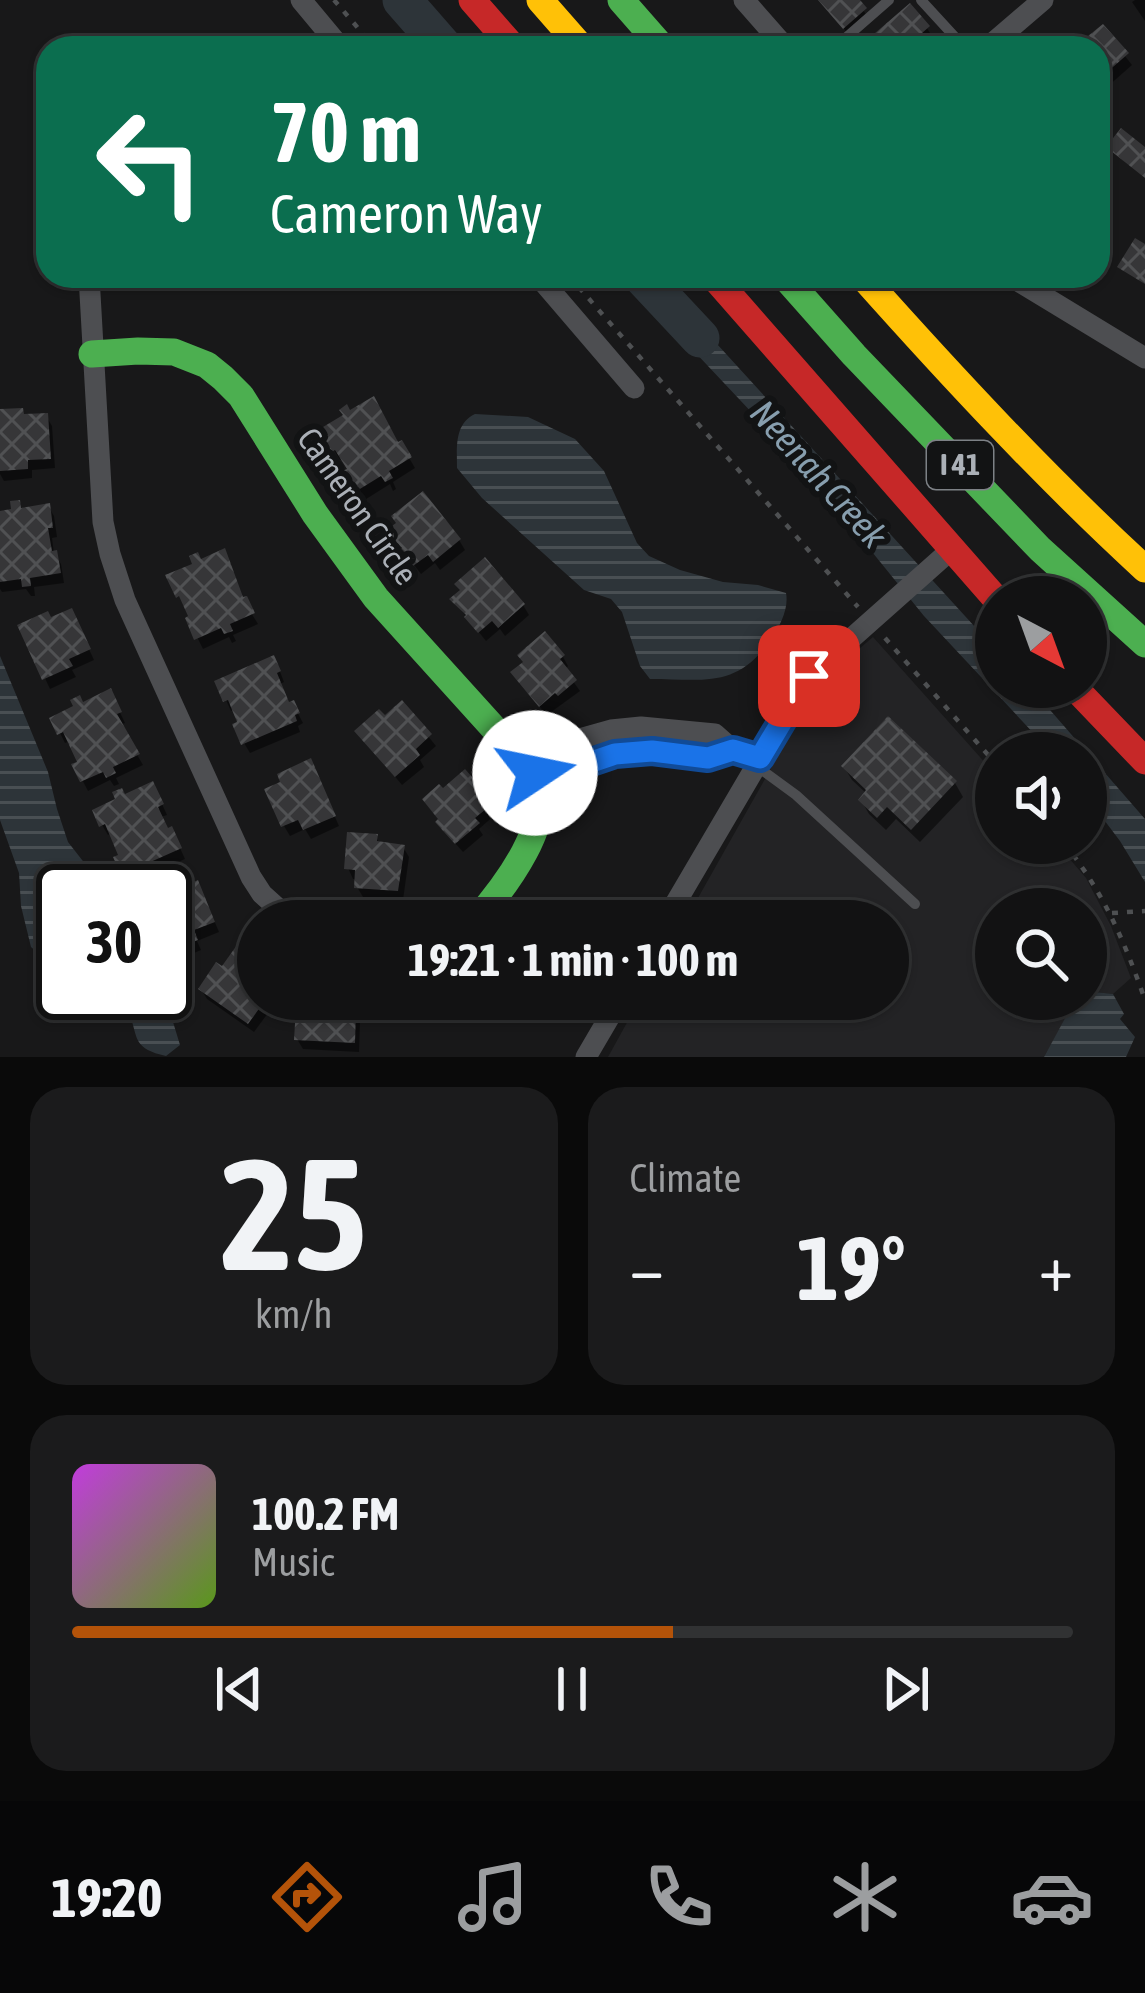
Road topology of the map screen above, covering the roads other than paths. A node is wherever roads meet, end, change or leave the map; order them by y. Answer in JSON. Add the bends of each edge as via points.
{"nodes":[{"id":1,"x":301,"y":0,"type":"edge"},
{"id":2,"x":472,"y":0,"type":"edge"},
{"id":3,"x":540,"y":0,"type":"edge"},
{"id":4,"x":621,"y":0,"type":"edge"},
{"id":5,"x":889,"y":0,"type":"edge"},
{"id":6,"x":920,"y":0,"type":"edge"},
{"id":7,"x":1042,"y":0,"type":"edge"},
{"id":8,"x":752,"y":3,"type":"edge"},
{"id":9,"x":331,"y":36,"type":"edge"},
{"id":10,"x":504,"y":36,"type":"edge"},
{"id":11,"x":572,"y":36,"type":"edge"},
{"id":12,"x":652,"y":36,"type":"edge"},
{"id":13,"x":777,"y":36,"type":"edge"},
{"id":14,"x":847,"y":36,"type":"edge"},
{"id":15,"x":954,"y":36,"type":"edge"},
{"id":16,"x":1001,"y":36,"type":"edge"},
{"id":17,"x":89,"y":288,"type":"edge"},
{"id":18,"x":548,"y":288,"type":"edge"},
{"id":19,"x":723,"y":288,"type":"edge"},
{"id":20,"x":795,"y":288,"type":"edge"},
{"id":21,"x":873,"y":288,"type":"edge"},
{"id":22,"x":1030,"y":288,"type":"edge"},
{"id":23,"x":92,"y":354,"type":"junction"},
{"id":24,"x":1145,"y":358,"type":"edge"},
{"id":25,"x":634,"y":388,"type":"dead end"},
{"id":26,"x":944,"y":557,"type":"junction"},
{"id":27,"x":1145,"y":569,"type":"edge"},
{"id":28,"x":975,"y":582,"type":"edge"},
{"id":29,"x":1145,"y":644,"type":"edge"},
{"id":30,"x":1094,"y":708,"type":"edge"},
{"id":31,"x":758,"y":761,"type":"junction"},
{"id":32,"x":1145,"y":761,"type":"edge"},
{"id":33,"x":535,"y":773,"type":"junction"},
{"id":34,"x":269,"y":900,"type":"edge"},
{"id":35,"x":492,"y":900,"type":"edge"},
{"id":36,"x":677,"y":900,"type":"edge"},
{"id":37,"x":915,"y":904,"type":"dead end"},
{"id":38,"x":608,"y":1020,"type":"edge"},
{"id":39,"x":586,"y":1057,"type":"edge"}],
"edges":[{"from":1,"to":9,"type":"street"},
{"from":2,"to":10,"type":"main road"},
{"from":3,"to":11,"type":"main road"},
{"from":4,"to":12,"type":"main road"},
{"from":5,"to":14,"type":"lane"},
{"from":6,"to":15,"type":"lane"},
{"from":7,"to":16,"type":"street"},
{"from":8,"to":13,"type":"street"},
{"from":17,"to":23,"type":"street"},
{"from":18,"to":25,"type":"street"},
{"from":19,"to":26,"type":"main road"},
{"from":20,"to":29,"type":"main road","number":"I 41","via":[[1040,549]]},
{"from":21,"to":27,"type":"main road","number":"I 41","via":[[978,406]]},
{"from":22,"to":24,"type":"street"},
{"from":23,"to":33,"type":"main road","name":"Cameron Circle","via":[[182,352],[224,377],[362,581]]},
{"from":23,"to":34,"type":"street","via":[[104,522],[124,600]]},
{"from":26,"to":28,"type":"main road"},
{"from":26,"to":31,"type":"street","via":[[809,676]]},
{"from":30,"to":32,"type":"main road"},
{"from":31,"to":33,"type":"street","via":[[715,734],[641,727],[578,739],[555,749]]},
{"from":31,"to":36,"type":"street"},
{"from":31,"to":37,"type":"lane"},
{"from":33,"to":35,"type":"main road","via":[[538,817]]},
{"from":38,"to":39,"type":"street"}]}
